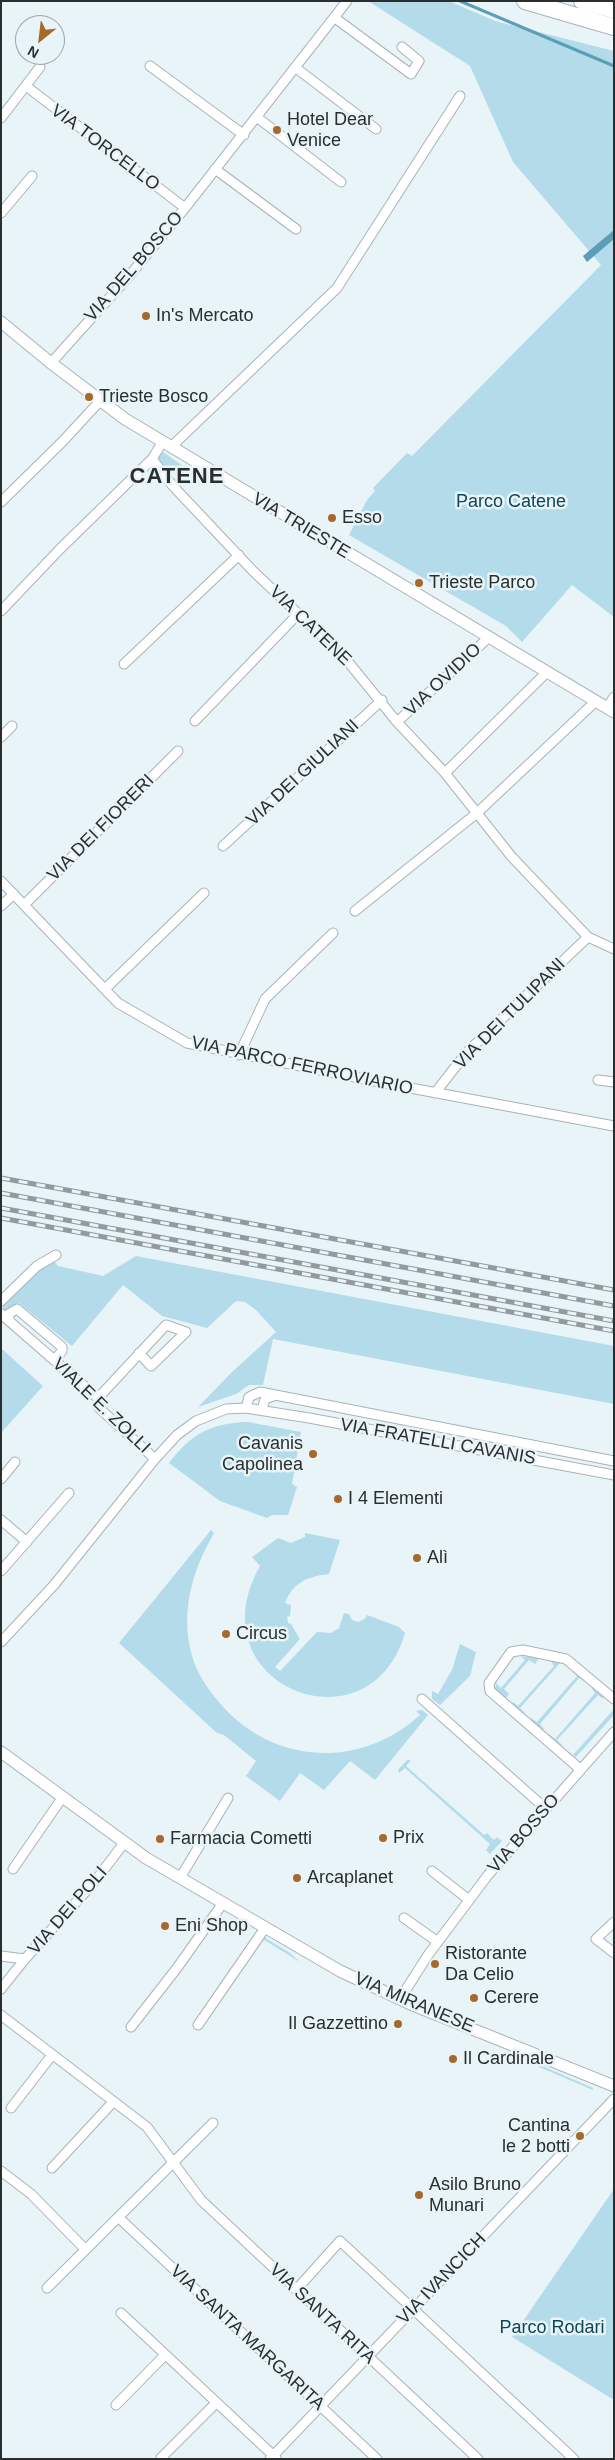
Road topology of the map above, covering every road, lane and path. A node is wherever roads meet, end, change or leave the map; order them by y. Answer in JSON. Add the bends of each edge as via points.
{"nodes":[{"id":1,"x":347,"y":1,"type":"edge"},
{"id":2,"x":525,"y":1,"type":"edge"},
{"id":3,"x":582,"y":1,"type":"edge"},
{"id":4,"x":614,"y":10,"type":"edge"},
{"id":5,"x":335,"y":18,"type":"junction"},
{"id":6,"x":614,"y":27,"type":"edge"},
{"id":7,"x":402,"y":47,"type":"dead end"},
{"id":8,"x":150,"y":66,"type":"dead end"},
{"id":9,"x":40,"y":67,"type":"dead end"},
{"id":10,"x":296,"y":68,"type":"junction"},
{"id":11,"x":26,"y":86,"type":"junction"},
{"id":12,"x":460,"y":96,"type":"dead end"},
{"id":13,"x":1,"y":118,"type":"edge"},
{"id":14,"x":258,"y":118,"type":"junction"},
{"id":15,"x":376,"y":129,"type":"dead end"},
{"id":16,"x":244,"y":135,"type":"junction"},
{"id":17,"x":215,"y":169,"type":"junction"},
{"id":18,"x":32,"y":176,"type":"dead end"},
{"id":19,"x":341,"y":182,"type":"dead end"},
{"id":20,"x":185,"y":208,"type":"junction"},
{"id":21,"x":1,"y":213,"type":"edge"},
{"id":22,"x":296,"y":229,"type":"dead end"},
{"id":23,"x":2,"y":323,"type":"edge"},
{"id":24,"x":51,"y":364,"type":"junction"},
{"id":25,"x":100,"y":401,"type":"junction"},
{"id":26,"x":168,"y":444,"type":"junction"},
{"id":27,"x":152,"y":459,"type":"junction"},
{"id":28,"x":1,"y":502,"type":"edge"},
{"id":29,"x":239,"y":555,"type":"junction"},
{"id":30,"x":1,"y":611,"type":"edge"},
{"id":31,"x":298,"y":614,"type":"junction"},
{"id":32,"x":488,"y":638,"type":"junction"},
{"id":33,"x":124,"y":664,"type":"dead end"},
{"id":34,"x":547,"y":672,"type":"junction"},
{"id":35,"x":614,"y":697,"type":"edge"},
{"id":36,"x":382,"y":700,"type":"junction"},
{"id":37,"x":596,"y":701,"type":"junction"},
{"id":38,"x":610,"y":710,"type":"edge"},
{"id":39,"x":195,"y":721,"type":"dead end"},
{"id":40,"x":398,"y":722,"type":"junction"},
{"id":41,"x":12,"y":726,"type":"dead end"},
{"id":42,"x":1,"y":737,"type":"edge"},
{"id":43,"x":178,"y":751,"type":"dead end"},
{"id":44,"x":445,"y":773,"type":"junction"},
{"id":45,"x":478,"y":813,"type":"junction"},
{"id":46,"x":223,"y":846,"type":"dead end"},
{"id":47,"x":1,"y":881,"type":"edge"},
{"id":48,"x":204,"y":893,"type":"dead end"},
{"id":49,"x":14,"y":894,"type":"junction"},
{"id":50,"x":24,"y":905,"type":"junction"},
{"id":51,"x":1,"y":906,"type":"edge"},
{"id":52,"x":355,"y":911,"type":"dead end"},
{"id":53,"x":333,"y":933,"type":"dead end"},
{"id":54,"x":588,"y":937,"type":"junction"},
{"id":55,"x":614,"y":949,"type":"edge"},
{"id":56,"x":105,"y":989,"type":"junction"},
{"id":57,"x":239,"y":1055,"type":"junction"},
{"id":58,"x":598,"y":1080,"type":"dead end"},
{"id":59,"x":614,"y":1082,"type":"edge"},
{"id":60,"x":435,"y":1093,"type":"junction"},
{"id":61,"x":614,"y":1126,"type":"edge"},
{"id":62,"x":56,"y":1255,"type":"dead end"},
{"id":63,"x":1,"y":1301,"type":"edge"},
{"id":64,"x":1,"y":1314,"type":"edge"},
{"id":65,"x":10,"y":1321,"type":"junction"},
{"id":66,"x":139,"y":1353,"type":"junction"},
{"id":67,"x":50,"y":1357,"type":"junction"},
{"id":68,"x":276,"y":1395,"type":"junction"},
{"id":69,"x":98,"y":1398,"type":"junction"},
{"id":70,"x":246,"y":1408,"type":"junction"},
{"id":71,"x":262,"y":1410,"type":"junction"},
{"id":72,"x":155,"y":1459,"type":"junction"},
{"id":73,"x":614,"y":1460,"type":"edge"},
{"id":74,"x":16,"y":1462,"type":"dead end"},
{"id":75,"x":614,"y":1475,"type":"edge"},
{"id":76,"x":1,"y":1479,"type":"edge"},
{"id":77,"x":69,"y":1493,"type":"dead end"},
{"id":78,"x":1,"y":1520,"type":"edge"},
{"id":79,"x":27,"y":1542,"type":"junction"},
{"id":80,"x":1,"y":1571,"type":"edge"},
{"id":81,"x":1,"y":1642,"type":"edge"},
{"id":82,"x":422,"y":1699,"type":"dead end"},
{"id":83,"x":614,"y":1700,"type":"edge"},
{"id":84,"x":614,"y":1732,"type":"edge"},
{"id":85,"x":2,"y":1753,"type":"edge"},
{"id":86,"x":580,"y":1769,"type":"junction"},
{"id":87,"x":62,"y":1798,"type":"junction"},
{"id":88,"x":228,"y":1798,"type":"dead end"},
{"id":89,"x":545,"y":1808,"type":"junction"},
{"id":90,"x":124,"y":1843,"type":"junction"},
{"id":91,"x":13,"y":1869,"type":"dead end"},
{"id":92,"x":432,"y":1872,"type":"dead end"},
{"id":93,"x":180,"y":1878,"type":"junction"},
{"id":94,"x":469,"y":1900,"type":"junction"},
{"id":95,"x":223,"y":1903,"type":"junction"},
{"id":96,"x":404,"y":1918,"type":"dead end"},
{"id":97,"x":614,"y":1922,"type":"edge"},
{"id":98,"x":265,"y":1928,"type":"junction"},
{"id":99,"x":438,"y":1942,"type":"junction"},
{"id":100,"x":614,"y":1953,"type":"edge"},
{"id":101,"x":1,"y":1956,"type":"edge"},
{"id":102,"x":25,"y":1959,"type":"junction"},
{"id":103,"x":1,"y":1989,"type":"edge"},
{"id":104,"x":400,"y":1999,"type":"junction"},
{"id":105,"x":1,"y":2015,"type":"edge"},
{"id":106,"x":198,"y":2026,"type":"dead end"},
{"id":107,"x":131,"y":2027,"type":"dead end"},
{"id":108,"x":52,"y":2055,"type":"junction"},
{"id":109,"x":614,"y":2086,"type":"edge"},
{"id":110,"x":614,"y":2098,"type":"edge"},
{"id":111,"x":113,"y":2102,"type":"junction"},
{"id":112,"x":11,"y":2108,"type":"dead end"},
{"id":113,"x":213,"y":2123,"type":"dead end"},
{"id":114,"x":173,"y":2163,"type":"junction"},
{"id":115,"x":52,"y":2168,"type":"dead end"},
{"id":116,"x":1,"y":2171,"type":"edge"},
{"id":117,"x":118,"y":2217,"type":"junction"},
{"id":118,"x":85,"y":2249,"type":"junction"},
{"id":119,"x":46,"y":2288,"type":"dead end"},
{"id":120,"x":296,"y":2290,"type":"junction"},
{"id":121,"x":413,"y":2309,"type":"junction"},
{"id":122,"x":121,"y":2313,"type":"dead end"},
{"id":123,"x":165,"y":2355,"type":"junction"},
{"id":124,"x":368,"y":2357,"type":"junction"},
{"id":125,"x":216,"y":2402,"type":"junction"},
{"id":126,"x":116,"y":2405,"type":"dead end"},
{"id":127,"x":320,"y":2407,"type":"junction"},
{"id":128,"x":161,"y":2458,"type":"edge"},
{"id":129,"x":273,"y":2458,"type":"edge"},
{"id":130,"x":377,"y":2459,"type":"edge"},
{"id":131,"x":478,"y":2459,"type":"edge"},
{"id":132,"x":574,"y":2459,"type":"edge"}],
"edges":[{"from":1,"to":5,"type":"street","name":"VIA DEL BOSCO"},
{"from":2,"to":6,"type":"highway"},
{"from":3,"to":4,"type":"highway"},
{"from":5,"to":7,"type":"street","via":[[411,74],[419,61]]},
{"from":5,"to":10,"type":"street","name":"VIA DEL BOSCO"},
{"from":8,"to":16,"type":"street"},
{"from":9,"to":11,"type":"street"},
{"from":10,"to":14,"type":"street","name":"VIA DEL BOSCO"},
{"from":10,"to":15,"type":"street"},
{"from":11,"to":13,"type":"street"},
{"from":11,"to":20,"type":"street","name":"VIA TORCELLO"},
{"from":12,"to":26,"type":"street","via":[[337,288]]},
{"from":14,"to":16,"type":"street","name":"VIA DEL BOSCO"},
{"from":14,"to":19,"type":"street"},
{"from":16,"to":17,"type":"street","name":"VIA DEL BOSCO"},
{"from":17,"to":20,"type":"street","name":"VIA DEL BOSCO"},
{"from":17,"to":22,"type":"street"},
{"from":18,"to":21,"type":"street"},
{"from":20,"to":24,"type":"street","name":"VIA DEL BOSCO"},
{"from":23,"to":24,"type":"street","name":"VIA TRIESTE"},
{"from":24,"to":25,"type":"street","name":"VIA TRIESTE"},
{"from":25,"to":26,"type":"street","name":"VIA TRIESTE"},
{"from":25,"to":28,"type":"street"},
{"from":26,"to":27,"type":"street"},
{"from":26,"to":32,"type":"street","name":"VIA TRIESTE"},
{"from":27,"to":29,"type":"street","name":"VIA CATENE","via":[[172,485]]},
{"from":27,"to":30,"type":"street"},
{"from":29,"to":31,"type":"street","name":"VIA CATENE"},
{"from":29,"to":33,"type":"street"},
{"from":31,"to":36,"type":"street","name":"VIA CATENE","via":[[345,658]]},
{"from":31,"to":39,"type":"street"},
{"from":32,"to":34,"type":"street","name":"VIA TRIESTE"},
{"from":32,"to":40,"type":"street","name":"VIA OVIDIO"},
{"from":34,"to":37,"type":"street","name":"VIA TRIESTE"},
{"from":34,"to":44,"type":"street"},
{"from":35,"to":38,"type":"street"},
{"from":36,"to":40,"type":"street","name":"VIA CATENE"},
{"from":36,"to":46,"type":"street","name":"VIA DEI GIULIANI"},
{"from":37,"to":38,"type":"street","name":"VIA TRIESTE"},
{"from":37,"to":45,"type":"street"},
{"from":40,"to":44,"type":"street","name":"VIA CATENE"},
{"from":41,"to":42,"type":"street"},
{"from":43,"to":50,"type":"street","name":"VIA DEI FIORERI"},
{"from":44,"to":45,"type":"street","name":"VIA CATENE"},
{"from":45,"to":52,"type":"street"},
{"from":45,"to":54,"type":"street","name":"VIA CATENE","via":[[511,856]]},
{"from":47,"to":49,"type":"street","name":"VIA PARCO FERROVIARIO"},
{"from":48,"to":56,"type":"street"},
{"from":49,"to":50,"type":"street","name":"VIA PARCO FERROVIARIO"},
{"from":49,"to":51,"type":"street"},
{"from":50,"to":56,"type":"street","name":"VIA PARCO FERROVIARIO"},
{"from":53,"to":57,"type":"street","via":[[265,1000]]},
{"from":54,"to":55,"type":"street","name":"VIA CATENE"},
{"from":54,"to":60,"type":"street","name":"VIA DEI TULIPANI","via":[[467,1052]]},
{"from":56,"to":57,"type":"street","name":"VIA PARCO FERROVIARIO","via":[[118,1003],[187,1043]]},
{"from":57,"to":60,"type":"street","name":"VIA PARCO FERROVIARIO"},
{"from":58,"to":59,"type":"street"},
{"from":60,"to":61,"type":"street","name":"VIA PARCO FERROVIARIO"},
{"from":62,"to":63,"type":"street","via":[[37,1266]]},
{"from":64,"to":65,"type":"street","name":"VIALE E. ZOLLI"},
{"from":65,"to":67,"type":"street","name":"VIALE E. ZOLLI"},
{"from":65,"to":67,"type":"street","via":[[7,1315],[17,1309],[62,1347],[56,1358]]},
{"from":66,"to":66,"type":"street","via":[[166,1325],[186,1332],[151,1366]]},
{"from":66,"to":69,"type":"street"},
{"from":67,"to":69,"type":"street","name":"VIALE E. ZOLLI"},
{"from":68,"to":70,"type":"street","name":"VIA FRATELLI CAVANIS","via":[[255,1392],[248,1399]]},
{"from":68,"to":71,"type":"street","via":[[265,1399]]},
{"from":68,"to":73,"type":"street","name":"VIA FRATELLI CAVANIS"},
{"from":69,"to":72,"type":"street","name":"VIALE E. ZOLLI","via":[[99,1408]]},
{"from":70,"to":71,"type":"street","name":"VIA FRATELLI CAVANIS"},
{"from":70,"to":72,"type":"street","name":"VIA FRATELLI CAVANIS","via":[[226,1409],[196,1421],[177,1435]]},
{"from":71,"to":75,"type":"street","name":"VIA FRATELLI CAVANIS"},
{"from":72,"to":81,"type":"street","name":"VIA FRATELLI CAVANIS","via":[[54,1585]]},
{"from":74,"to":76,"type":"street"},
{"from":77,"to":79,"type":"street"},
{"from":78,"to":79,"type":"street"},
{"from":79,"to":80,"type":"street"},
{"from":82,"to":89,"type":"street"},
{"from":83,"to":86,"type":"street","via":[[566,1659],[523,1650],[511,1652],[489,1683],[490,1691]]},
{"from":84,"to":86,"type":"street","name":"VIA BOSSO"},
{"from":85,"to":87,"type":"street","name":"VIA MIRANESE"},
{"from":86,"to":89,"type":"street","name":"VIA BOSSO"},
{"from":87,"to":90,"type":"street","name":"VIA MIRANESE"},
{"from":87,"to":91,"type":"street"},
{"from":88,"to":93,"type":"street"},
{"from":89,"to":94,"type":"street","name":"VIA BOSSO"},
{"from":90,"to":93,"type":"street","name":"VIA MIRANESE"},
{"from":90,"to":102,"type":"street","name":"VIA DEI POLI","via":[[96,1880]]},
{"from":92,"to":94,"type":"street"},
{"from":93,"to":95,"type":"street","name":"VIA MIRANESE"},
{"from":94,"to":99,"type":"street","name":"VIA BOSSO"},
{"from":95,"to":98,"type":"street","name":"VIA MIRANESE"},
{"from":95,"to":107,"type":"street","via":[[178,1968]]},
{"from":96,"to":99,"type":"street"},
{"from":97,"to":100,"type":"street","via":[[596,1939]]},
{"from":98,"to":104,"type":"street","name":"VIA MIRANESE","via":[[340,1971]]},
{"from":98,"to":106,"type":"street"},
{"from":99,"to":104,"type":"street","name":"VIA BOSSO"},
{"from":101,"to":102,"type":"street","name":"VIA DEI POLI"},
{"from":102,"to":103,"type":"street"},
{"from":104,"to":109,"type":"street","name":"VIA MIRANESE"},
{"from":105,"to":108,"type":"street","name":"VIA SANTA RITA"},
{"from":108,"to":111,"type":"street","name":"VIA SANTA RITA"},
{"from":108,"to":112,"type":"street"},
{"from":110,"to":121,"type":"street","name":"VIA IVANCICH"},
{"from":111,"to":114,"type":"street","name":"VIA SANTA RITA","via":[[147,2127]]},
{"from":111,"to":115,"type":"street"},
{"from":113,"to":114,"type":"street"},
{"from":114,"to":117,"type":"street"},
{"from":114,"to":120,"type":"street","name":"VIA SANTA RITA","via":[[201,2200]]},
{"from":116,"to":118,"type":"street","via":[[31,2194]]},
{"from":117,"to":118,"type":"street"},
{"from":117,"to":127,"type":"street","name":"VIA SANTA MARGARITA"},
{"from":118,"to":119,"type":"street"},
{"from":120,"to":121,"type":"street","via":[[340,2241]]},
{"from":120,"to":124,"type":"street","name":"VIA SANTA RITA"},
{"from":121,"to":124,"type":"street","name":"VIA IVANCICH"},
{"from":121,"to":132,"type":"street"},
{"from":122,"to":123,"type":"street"},
{"from":123,"to":125,"type":"street"},
{"from":123,"to":126,"type":"street"},
{"from":124,"to":127,"type":"street","name":"VIA IVANCICH"},
{"from":124,"to":131,"type":"street","name":"VIA SANTA RITA"},
{"from":125,"to":128,"type":"street"},
{"from":125,"to":129,"type":"street"},
{"from":127,"to":129,"type":"street","name":"VIA IVANCICH"},
{"from":127,"to":130,"type":"street","name":"VIA SANTA MARGARITA"}]}
